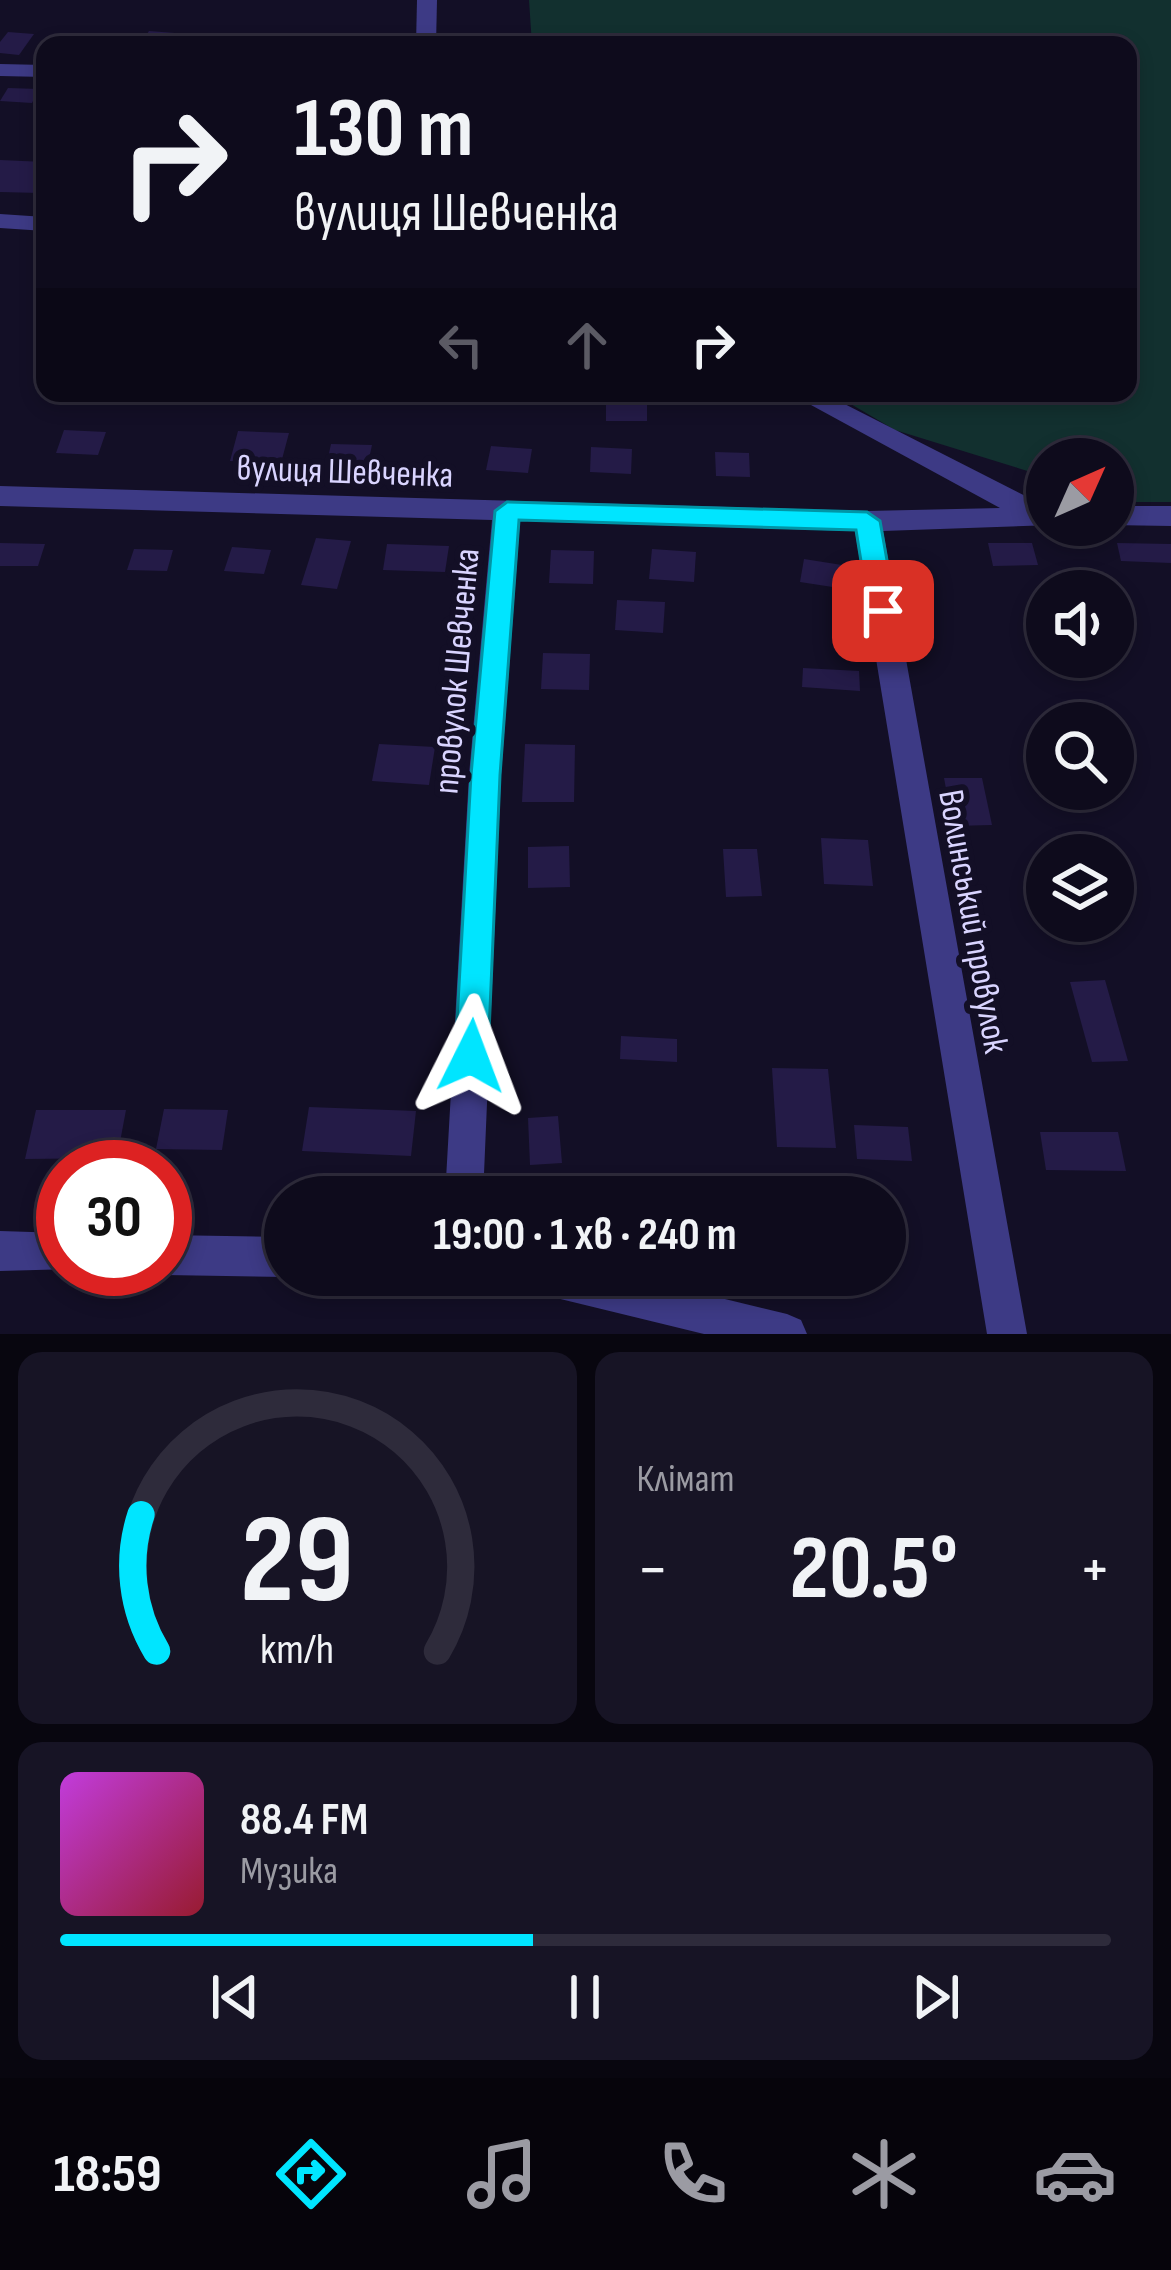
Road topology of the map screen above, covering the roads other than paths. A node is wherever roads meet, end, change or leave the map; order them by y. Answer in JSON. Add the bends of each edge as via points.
{"nodes":[{"id":1,"x":428,"y":0,"type":"edge"},
{"id":2,"x":426,"y":36,"type":"edge"},
{"id":3,"x":0,"y":70,"type":"edge"},
{"id":4,"x":36,"y":71,"type":"edge"},
{"id":5,"x":0,"y":221,"type":"edge"},
{"id":6,"x":36,"y":223,"type":"edge"},
{"id":7,"x":820,"y":402,"type":"edge"},
{"id":8,"x":0,"y":496,"type":"edge"},
{"id":9,"x":1026,"y":508,"type":"edge"},
{"id":10,"x":507,"y":511,"type":"junction"},
{"id":11,"x":1134,"y":516,"type":"edge"},
{"id":12,"x":1171,"y":516,"type":"edge"},
{"id":13,"x":1026,"y":517,"type":"edge"},
{"id":14,"x":867,"y":521,"type":"junction"},
{"id":15,"x":465,"y":1176,"type":"edge"},
{"id":16,"x":0,"y":1251,"type":"edge"},
{"id":17,"x":36,"y":1252,"type":"edge"},
{"id":18,"x":192,"y":1255,"type":"edge"},
{"id":19,"x":264,"y":1257,"type":"edge"},
{"id":20,"x":630,"y":1296,"type":"edge"},
{"id":21,"x":787,"y":1334,"type":"edge"},
{"id":22,"x":1007,"y":1334,"type":"edge"}],
"edges":[{"from":1,"to":2,"type":"street"},
{"from":3,"to":4,"type":"street"},
{"from":5,"to":6,"type":"street"},
{"from":7,"to":9,"type":"street"},
{"from":8,"to":10,"type":"street","name":"вулиця Шевченка"},
{"from":10,"to":14,"type":"street","name":"вулиця Шевченка"},
{"from":10,"to":15,"type":"street","name":"провулок Шевченка"},
{"from":11,"to":12,"type":"street"},
{"from":13,"to":14,"type":"street","name":"вулиця Шевченка"},
{"from":14,"to":22,"type":"street","name":"Волинський провулок"},
{"from":16,"to":17,"type":"street"},
{"from":18,"to":19,"type":"street"},
{"from":20,"to":21,"type":"street"}]}
